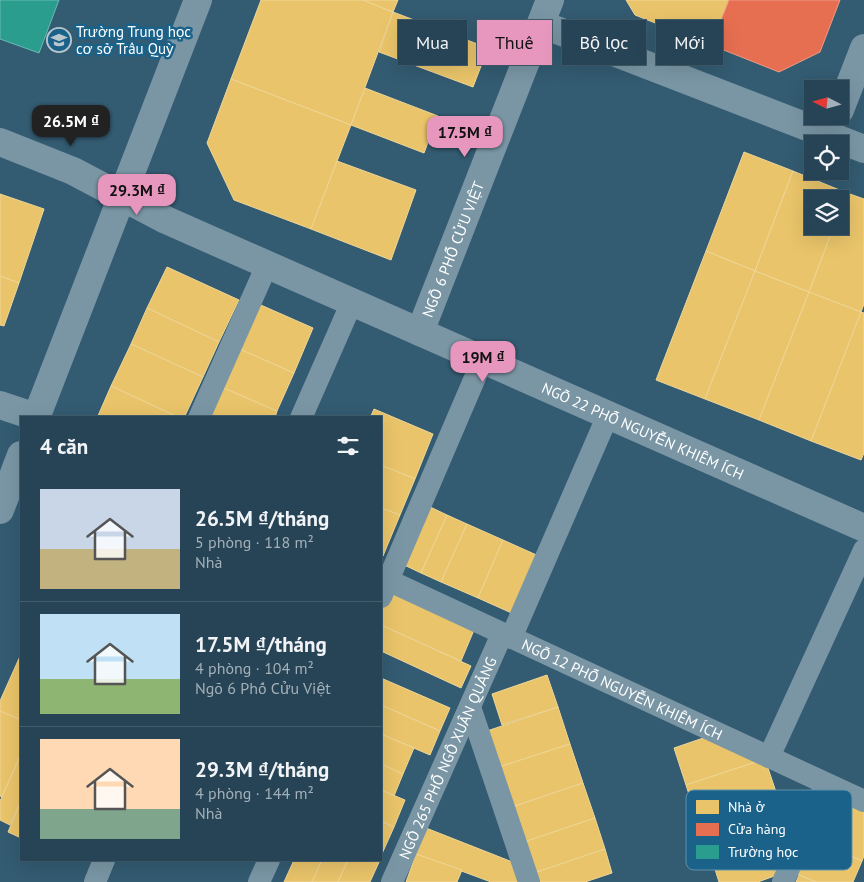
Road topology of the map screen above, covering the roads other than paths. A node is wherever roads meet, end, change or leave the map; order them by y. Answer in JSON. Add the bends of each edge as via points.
{"nodes":[{"id":1,"x":198,"y":0,"type":"edge"},
{"id":2,"x":545,"y":12,"type":"edge"},
{"id":3,"x":864,"y":48,"type":"edge"},
{"id":4,"x":849,"y":87,"type":"edge"},
{"id":5,"x":834,"y":126,"type":"edge"},
{"id":6,"x":0,"y":142,"type":"edge"},
{"id":7,"x":864,"y":149,"type":"edge"},
{"id":8,"x":122,"y":197,"type":"junction"},
{"id":9,"x":267,"y":265,"type":"junction"},
{"id":10,"x":352,"y":302,"type":"junction"},
{"id":11,"x":420,"y":332,"type":"junction"},
{"id":12,"x":483,"y":360,"type":"junction"},
{"id":13,"x":0,"y":405,"type":"edge"},
{"id":14,"x":608,"y":415,"type":"junction"},
{"id":15,"x":33,"y":416,"type":"edge"},
{"id":16,"x":36,"y":416,"type":"edge"},
{"id":17,"x":200,"y":416,"type":"edge"},
{"id":18,"x":303,"y":416,"type":"edge"},
{"id":19,"x":20,"y":458,"type":"edge"},
{"id":20,"x":0,"y":510,"type":"edge"},
{"id":21,"x":864,"y":528,"type":"edge"},
{"id":22,"x":864,"y":550,"type":"edge"},
{"id":23,"x":384,"y":585,"type":"edge"},
{"id":24,"x":507,"y":636,"type":"junction"},
{"id":25,"x":470,"y":707,"type":"junction"},
{"id":26,"x":769,"y":757,"type":"junction"},
{"id":27,"x":826,"y":784,"type":"junction"},
{"id":28,"x":823,"y":790,"type":"edge"},
{"id":29,"x":839,"y":790,"type":"edge"},
{"id":30,"x":852,"y":796,"type":"edge"},
{"id":31,"x":864,"y":802,"type":"edge"},
{"id":32,"x":104,"y":861,"type":"edge"},
{"id":33,"x":269,"y":861,"type":"edge"},
{"id":34,"x":788,"y":870,"type":"edge"},
{"id":35,"x":95,"y":882,"type":"edge"},
{"id":36,"x":259,"y":882,"type":"edge"},
{"id":37,"x":392,"y":882,"type":"edge"},
{"id":38,"x":529,"y":882,"type":"edge"},
{"id":39,"x":783,"y":882,"type":"edge"}],
"edges":[{"from":1,"to":8,"type":"street"},
{"from":2,"to":5,"type":"street"},
{"from":2,"to":11,"type":"street","name":"NGÕ 6 PHỐ CỬU VIỆT"},
{"from":3,"to":4,"type":"street"},
{"from":5,"to":7,"type":"street"},
{"from":6,"to":8,"type":"street","name":"NGÕ 22 PHỐ NGUYỄN KHIÊM ÍCH","via":[[73,171]]},
{"from":8,"to":9,"type":"street","name":"NGÕ 22 PHỐ NGUYỄN KHIÊM ÍCH"},
{"from":8,"to":16,"type":"street"},
{"from":9,"to":10,"type":"street","name":"NGÕ 22 PHỐ NGUYỄN KHIÊM ÍCH"},
{"from":9,"to":17,"type":"lane"},
{"from":10,"to":11,"type":"street","name":"NGÕ 22 PHỐ NGUYỄN KHIÊM ÍCH"},
{"from":10,"to":18,"type":"lane"},
{"from":11,"to":12,"type":"street","name":"NGÕ 22 PHỐ NGUYỄN KHIÊM ÍCH"},
{"from":12,"to":14,"type":"street","name":"NGÕ 22 PHỐ NGUYỄN KHIÊM ÍCH"},
{"from":12,"to":23,"type":"lane"},
{"from":13,"to":15,"type":"street"},
{"from":14,"to":21,"type":"street","name":"NGÕ 22 PHỐ NGUYỄN KHIÊM ÍCH"},
{"from":14,"to":24,"type":"lane","name":"NGÕ 265 PHỐ NGÔ XUÂN QUẢNG"},
{"from":19,"to":20,"type":"street"},
{"from":22,"to":26,"type":"lane"},
{"from":23,"to":24,"type":"lane","name":"NGÕ 12 PHỐ NGUYỄN KHIÊM ÍCH"},
{"from":24,"to":25,"type":"lane","name":"NGÕ 265 PHỐ NGÔ XUÂN QUẢNG"},
{"from":24,"to":26,"type":"lane","name":"NGÕ 12 PHỐ NGUYỄN KHIÊM ÍCH"},
{"from":25,"to":37,"type":"lane","name":"NGÕ 265 PHỐ NGÔ XUÂN QUẢNG"},
{"from":25,"to":38,"type":"lane"},
{"from":26,"to":27,"type":"lane","name":"NGÕ 12 PHỐ NGUYỄN KHIÊM ÍCH"},
{"from":27,"to":28,"type":"lane"},
{"from":27,"to":29,"type":"lane","name":"NGÕ 12 PHỐ NGUYỄN KHIÊM ÍCH"},
{"from":30,"to":31,"type":"lane","name":"NGÕ 12 PHỐ NGUYỄN KHIÊM ÍCH"},
{"from":32,"to":35,"type":"lane"},
{"from":33,"to":36,"type":"lane"},
{"from":34,"to":39,"type":"lane"}]}
